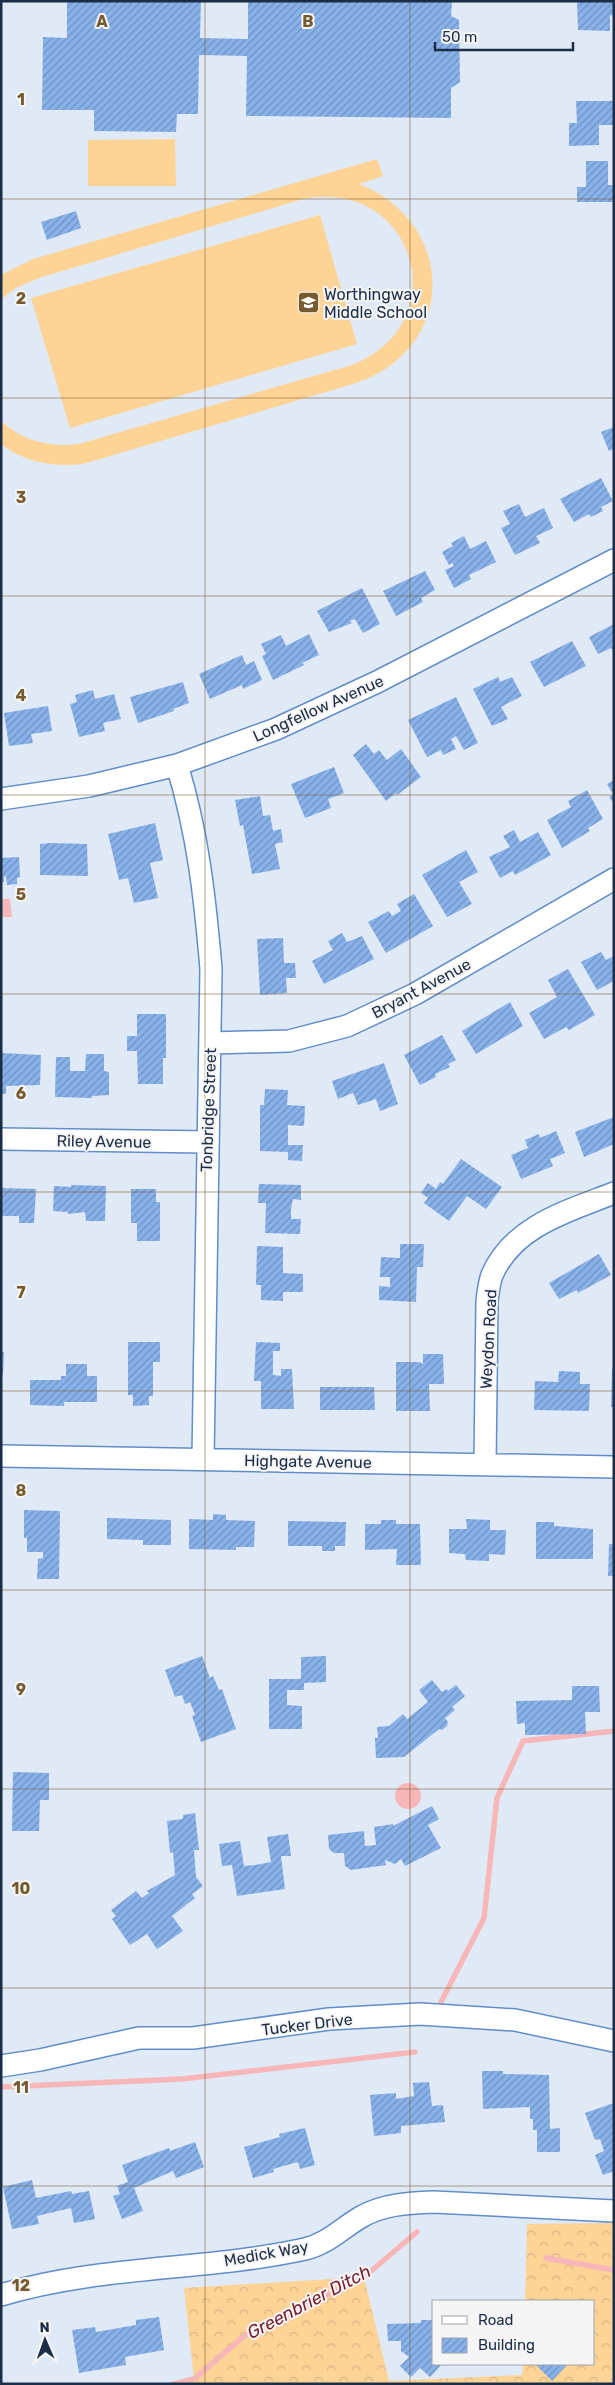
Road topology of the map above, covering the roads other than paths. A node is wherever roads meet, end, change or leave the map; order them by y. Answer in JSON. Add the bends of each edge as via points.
{"nodes":[{"id":1,"x":614,"y":560,"type":"edge"},
{"id":2,"x":177,"y":765,"type":"junction"},
{"id":3,"x":1,"y":799,"type":"edge"},
{"id":4,"x":614,"y":879,"type":"edge"},
{"id":5,"x":211,"y":1043,"type":"junction"},
{"id":6,"x":1,"y":1139,"type":"edge"},
{"id":7,"x":207,"y":1142,"type":"junction"},
{"id":8,"x":614,"y":1193,"type":"edge"},
{"id":9,"x":1,"y":1456,"type":"edge"},
{"id":10,"x":203,"y":1459,"type":"junction"},
{"id":11,"x":485,"y":1464,"type":"junction"},
{"id":12,"x":614,"y":1467,"type":"edge"},
{"id":13,"x":614,"y":2041,"type":"edge"},
{"id":14,"x":1,"y":2066,"type":"edge"},
{"id":15,"x":614,"y":2211,"type":"edge"},
{"id":16,"x":1,"y":2295,"type":"edge"}],
"edges":[{"from":1,"to":2,"type":"street","name":"Longfellow Avenue","via":[[369,686],[276,729]]},
{"from":2,"to":3,"type":"street","name":"Longfellow Avenue","via":[[89,786]]},
{"from":2,"to":5,"type":"street","name":"Tonbridge Street","via":[[191,811],[204,889],[211,969]]},
{"from":4,"to":5,"type":"street","name":"Bryant Avenue","via":[[414,994],[347,1026],[289,1041]]},
{"from":5,"to":7,"type":"street","name":"Tonbridge Street"},
{"from":6,"to":7,"type":"street","name":"Riley Avenue"},
{"from":7,"to":10,"type":"street","name":"Tonbridge Street"},
{"from":8,"to":11,"type":"street","name":"Weydon Road","via":[[548,1220],[525,1234],[506,1252],[492,1276],[487,1301]]},
{"from":9,"to":10,"type":"street","name":"Highgate Avenue"},
{"from":10,"to":11,"type":"street","name":"Highgate Avenue"},
{"from":11,"to":12,"type":"street","name":"Highgate Avenue"},
{"from":13,"to":14,"type":"street","name":"Tucker Drive","via":[[515,2020],[420,2014],[329,2019],[193,2038],[139,2038]]},
{"from":15,"to":16,"type":"street","name":"Medick Way","via":[[406,2203],[361,2217],[337,2235],[308,2248],[268,2256],[88,2276],[30,2286]]}]}
